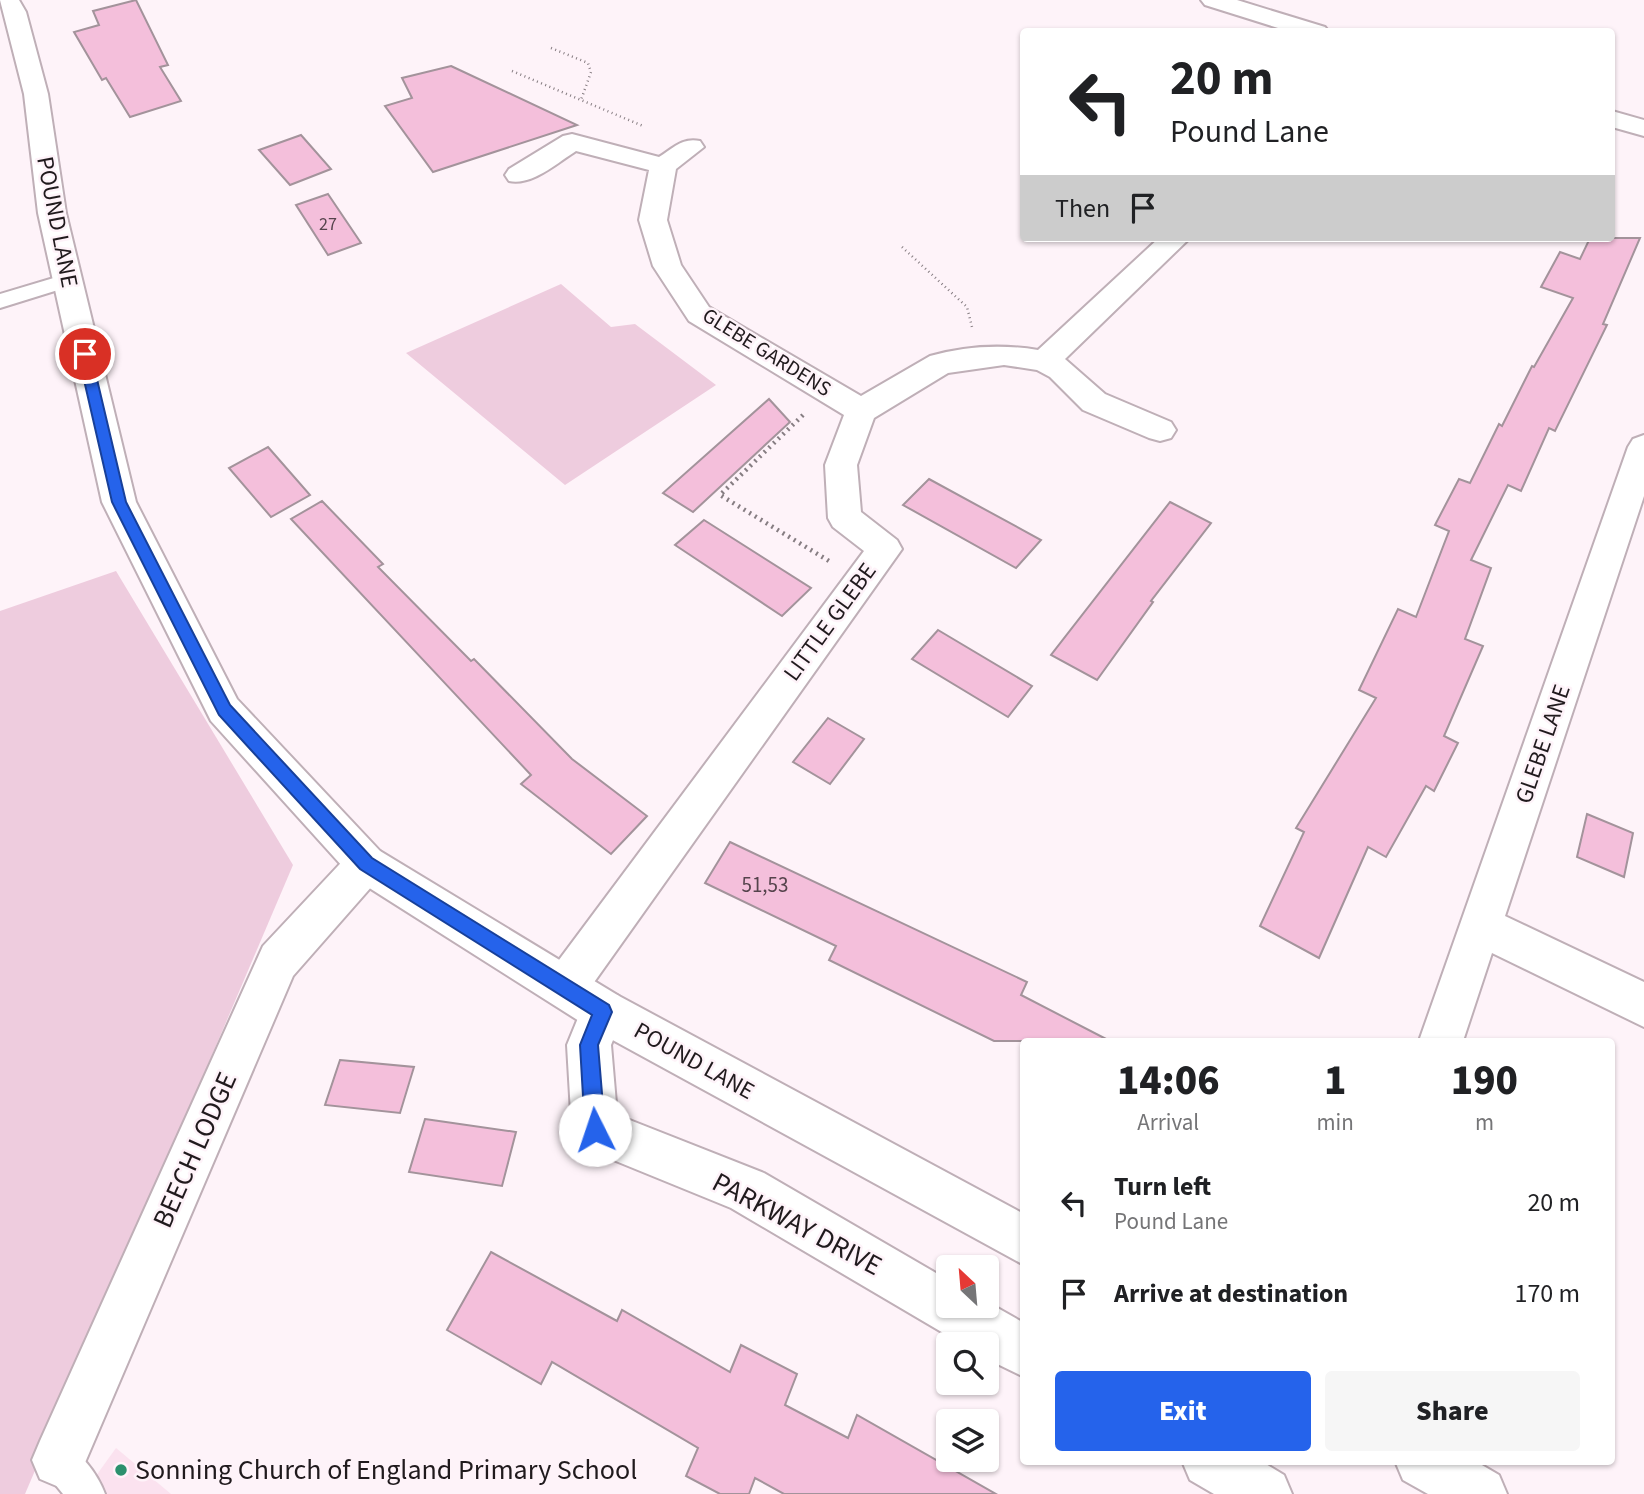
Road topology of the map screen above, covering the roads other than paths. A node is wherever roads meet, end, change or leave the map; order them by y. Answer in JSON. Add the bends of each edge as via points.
{"nodes":[{"id":1,"x":7,"y":0,"type":"edge"},
{"id":2,"x":1213,"y":0,"type":"edge"},
{"id":3,"x":1304,"y":28,"type":"edge"},
{"id":4,"x":1615,"y":120,"type":"edge"},
{"id":5,"x":598,"y":128,"type":"dead end"},
{"id":6,"x":1644,"y":128,"type":"edge"},
{"id":7,"x":572,"y":142,"type":"junction"},
{"id":8,"x":691,"y":147,"type":"road end"},
{"id":9,"x":663,"y":166,"type":"junction"},
{"id":10,"x":518,"y":175,"type":"dead end"},
{"id":11,"x":1172,"y":242,"type":"edge"},
{"id":12,"x":67,"y":280,"type":"junction"},
{"id":13,"x":0,"y":301,"type":"edge"},
{"id":14,"x":1044,"y":361,"type":"junction"},
{"id":15,"x":861,"y":411,"type":"junction"},
{"id":16,"x":1160,"y":430,"type":"dead end"},
{"id":17,"x":1644,"y":447,"type":"edge"},
{"id":18,"x":366,"y":864,"type":"junction"},
{"id":19,"x":1481,"y":926,"type":"junction"},
{"id":20,"x":584,"y":999,"type":"junction"},
{"id":21,"x":1644,"y":1005,"type":"edge"},
{"id":22,"x":1442,"y":1038,"type":"edge"},
{"id":23,"x":1020,"y":1239,"type":"edge"},
{"id":24,"x":1020,"y":1350,"type":"edge"},
{"id":25,"x":1216,"y":1465,"type":"edge"},
{"id":26,"x":1429,"y":1465,"type":"edge"},
{"id":27,"x":73,"y":1477,"type":"edge"},
{"id":28,"x":1265,"y":1494,"type":"edge"},
{"id":29,"x":1479,"y":1494,"type":"edge"}],
"edges":[{"from":1,"to":12,"type":"street","name":"POUND LANE","via":[[36,94],[52,214]]},
{"from":2,"to":3,"type":"street"},
{"from":4,"to":6,"type":"street"},
{"from":5,"to":7,"type":"street"},
{"from":7,"to":9,"type":"street"},
{"from":7,"to":10,"type":"street"},
{"from":8,"to":9,"type":"street"},
{"from":9,"to":15,"type":"street","name":"GLEBE GARDENS","via":[[653,220],[667,266],[699,314]]},
{"from":11,"to":14,"type":"street"},
{"from":12,"to":13,"type":"lane"},
{"from":12,"to":18,"type":"street","name":"POUND LANE","via":[[119,502],[224,710]]},
{"from":14,"to":15,"type":"street","via":[[1004,355],[941,363]]},
{"from":14,"to":16,"type":"street","via":[[1062,370],[1094,402]]},
{"from":15,"to":20,"type":"street","name":"LITTLE GLEBE","via":[[841,465],[845,519],[885,549],[859,580]]},
{"from":17,"to":19,"type":"street","name":"GLEBE LANE"},
{"from":18,"to":20,"type":"street","name":"POUND LANE"},
{"from":18,"to":27,"type":"street","name":"BEECH LODGE","via":[[278,961]]},
{"from":19,"to":21,"type":"street"},
{"from":19,"to":22,"type":"street","name":"GLEBE LANE"},
{"from":20,"to":23,"type":"street","name":"POUND LANE"},
{"from":20,"to":24,"type":"street","name":"PARKWAY DRIVE","via":[[595,1130],[747,1190]]},
{"from":25,"to":28,"type":"street"},
{"from":26,"to":29,"type":"street"}]}
